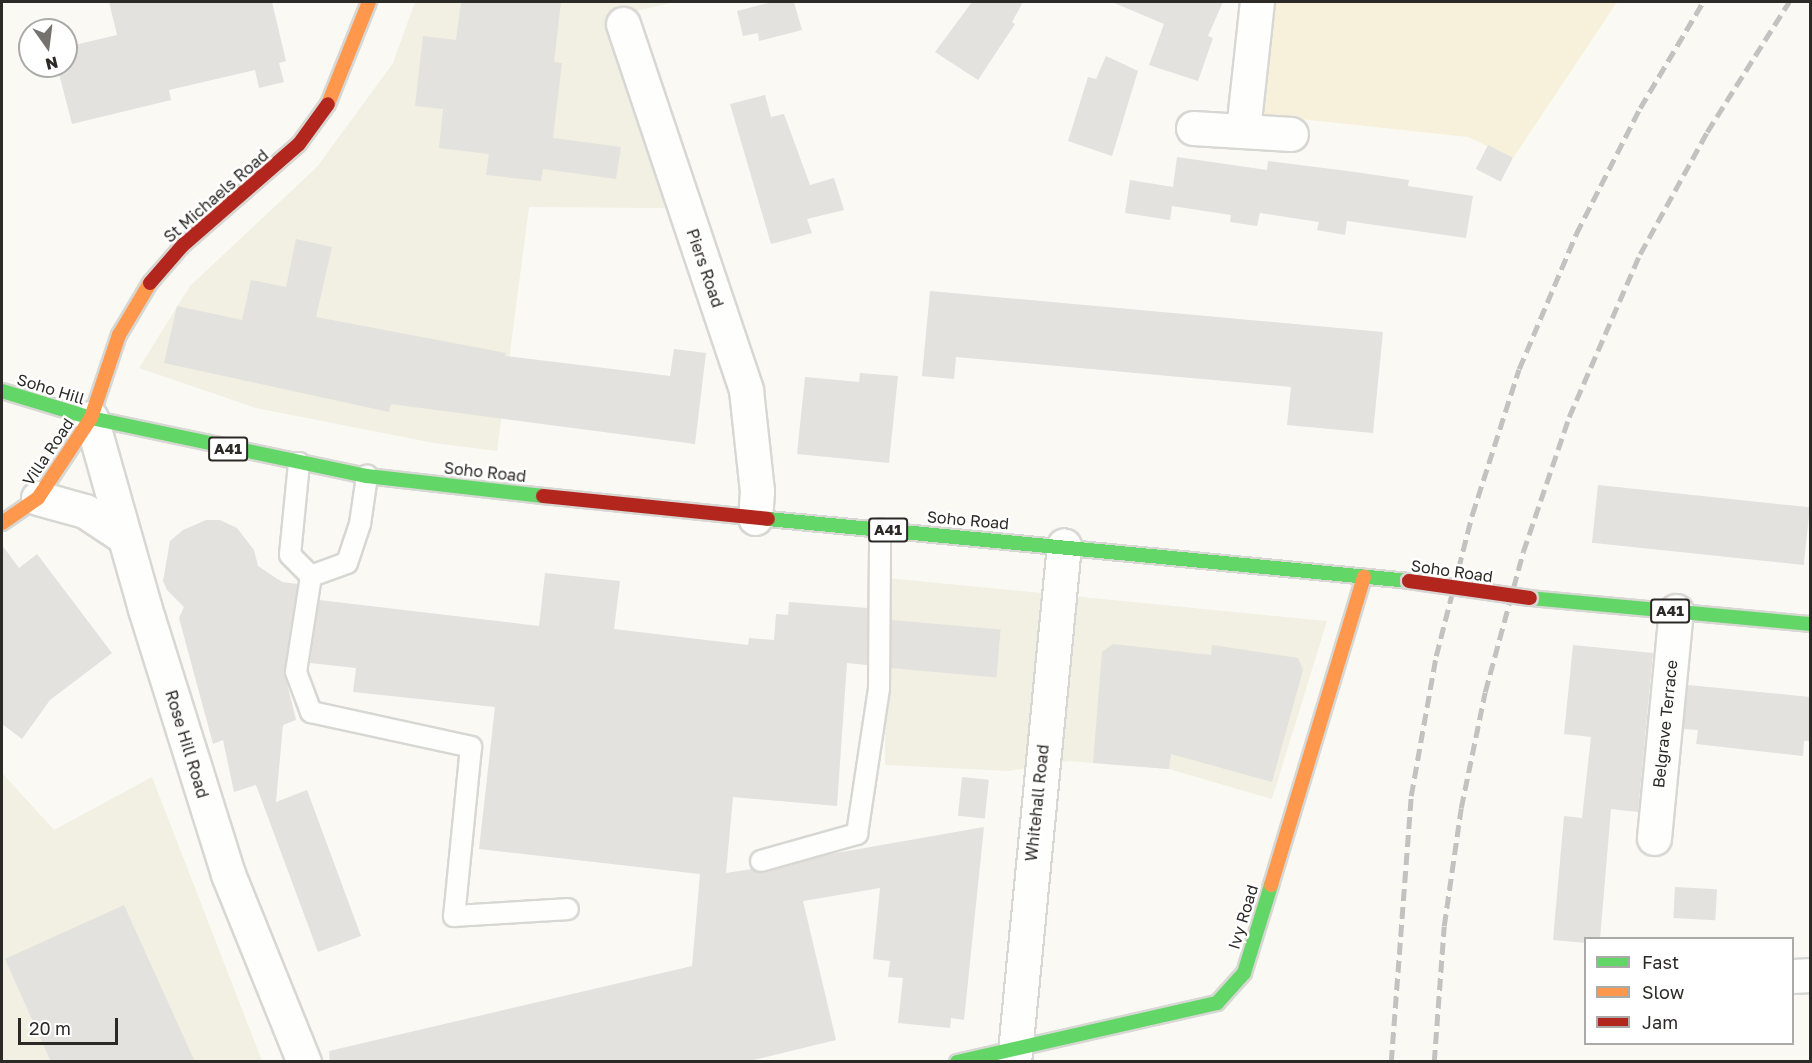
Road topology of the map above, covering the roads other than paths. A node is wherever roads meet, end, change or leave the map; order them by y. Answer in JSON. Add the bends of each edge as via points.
{"nodes":[{"id":1,"x":369,"y":2,"type":"edge"},
{"id":2,"x":1257,"y":2,"type":"edge"},
{"id":3,"x":623,"y":24,"type":"dead end"},
{"id":4,"x":1193,"y":128,"type":"dead end"},
{"id":5,"x":1243,"y":130,"type":"junction"},
{"id":6,"x":1291,"y":134,"type":"dead end"},
{"id":7,"x":2,"y":391,"type":"edge"},
{"id":8,"x":91,"y":418,"type":"junction"},
{"id":9,"x":299,"y":463,"type":"junction"},
{"id":10,"x":367,"y":476,"type":"junction"},
{"id":11,"x":38,"y":498,"type":"junction"},
{"id":12,"x":755,"y":518,"type":"junction"},
{"id":13,"x":2,"y":523,"type":"edge"},
{"id":14,"x":880,"y":529,"type":"junction"},
{"id":15,"x":124,"y":537,"type":"junction"},
{"id":16,"x":1064,"y":545,"type":"junction"},
{"id":17,"x":310,"y":576,"type":"junction"},
{"id":18,"x":1364,"y":577,"type":"junction"},
{"id":19,"x":1676,"y":611,"type":"junction"},
{"id":20,"x":1810,"y":624,"type":"edge"},
{"id":21,"x":1654,"y":838,"type":"dead end"},
{"id":22,"x":761,"y":861,"type":"dead end"},
{"id":23,"x":568,"y":909,"type":"dead end"},
{"id":24,"x":1810,"y":975,"type":"edge"},
{"id":25,"x":1794,"y":976,"type":"edge"},
{"id":26,"x":1013,"y":1055,"type":"edge"},
{"id":27,"x":304,"y":1062,"type":"edge"},
{"id":28,"x":957,"y":1062,"type":"edge"}],
"edges":[{"from":1,"to":8,"type":"main road","name":"St Michaels Road","via":[[327,107],[299,144],[182,246],[148,286],[119,335]]},
{"from":2,"to":5,"type":"street"},
{"from":3,"to":12,"type":"street","name":"Piers Road","via":[[746,390],[757,491]]},
{"from":4,"to":5,"type":"street"},
{"from":5,"to":6,"type":"street"},
{"from":7,"to":8,"type":"main road","name":"Soho Hill","number":"A41"},
{"from":8,"to":9,"type":"main road","name":"Soho Road","number":"A41"},
{"from":8,"to":11,"type":"main road","name":"Villa Road"},
{"from":8,"to":15,"type":"street","name":"Rose Hill Road"},
{"from":9,"to":10,"type":"main road","name":"Soho Road","number":"A41"},
{"from":9,"to":17,"type":"lane","via":[[290,555]]},
{"from":10,"to":12,"type":"main road","name":"Soho Road","number":"A41"},
{"from":10,"to":17,"type":"lane","via":[[360,524],[347,563]]},
{"from":11,"to":13,"type":"main road","name":"Villa Road"},
{"from":11,"to":15,"type":"street","via":[[85,511]]},
{"from":12,"to":14,"type":"main road","name":"Soho Road","number":"A41"},
{"from":14,"to":16,"type":"main road","name":"Soho Road","number":"A41"},
{"from":14,"to":22,"type":"lane","via":[[879,688],[857,834]]},
{"from":15,"to":27,"type":"street","name":"Rose Hill Road","via":[[228,874]]},
{"from":16,"to":18,"type":"main road","name":"Soho Road","number":"A41"},
{"from":16,"to":26,"type":"street","name":"Whitehall Road"},
{"from":17,"to":23,"type":"lane","via":[[296,672],[310,712],[471,747],[454,916]]},
{"from":18,"to":19,"type":"main road","name":"Soho Road","number":"A41","bridge":true},
{"from":18,"to":26,"type":"main road","name":"Ivy Road","via":[[1244,973],[1217,1003]]},
{"from":19,"to":20,"type":"main road","name":"Soho Road","number":"A41"},
{"from":19,"to":21,"type":"street","name":"Belgrave Terrace"},
{"from":24,"to":25,"type":"street"},
{"from":26,"to":28,"type":"main road","name":"Ivy Road"}]}
